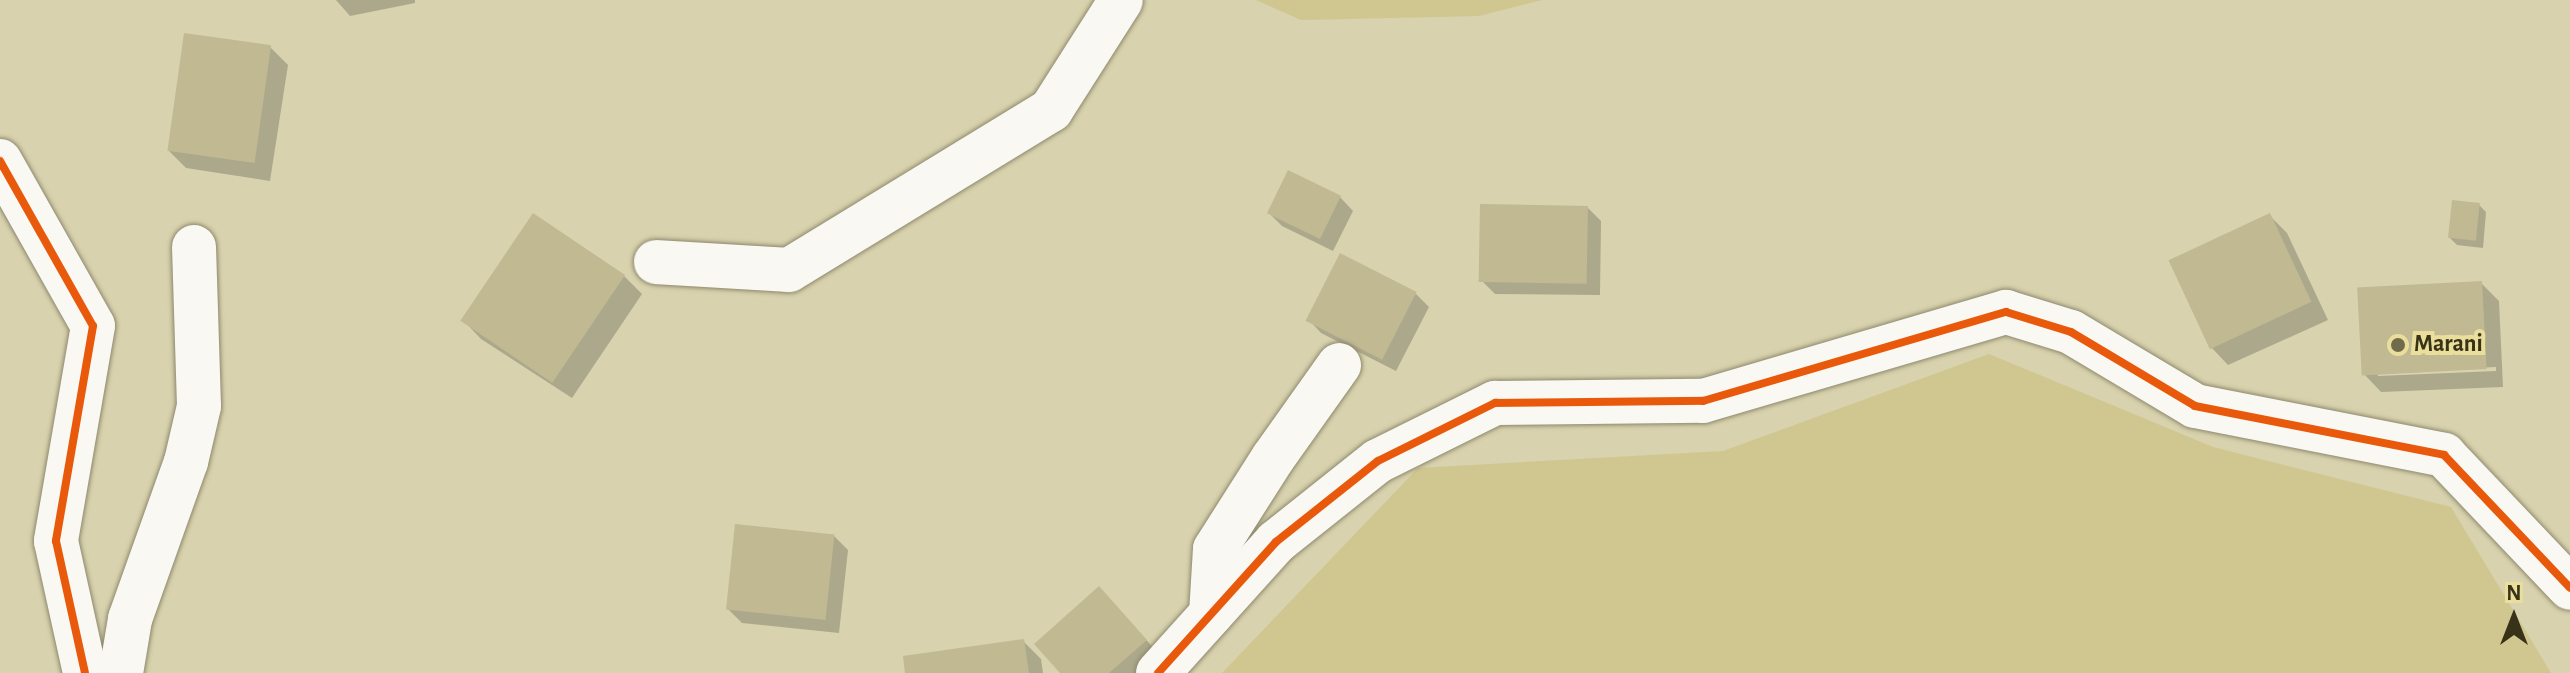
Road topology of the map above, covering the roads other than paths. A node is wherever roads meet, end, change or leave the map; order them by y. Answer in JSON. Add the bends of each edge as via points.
{"nodes":[{"id":1,"x":1121,"y":0,"type":"edge"},
{"id":2,"x":0,"y":161,"type":"edge"},
{"id":3,"x":194,"y":247,"type":"dead end"},
{"id":4,"x":656,"y":262,"type":"dead end"},
{"id":5,"x":1339,"y":365,"type":"dead end"},
{"id":6,"x":2569,"y":588,"type":"edge"},
{"id":7,"x":1211,"y":614,"type":"junction"},
{"id":8,"x":85,"y":673,"type":"edge"},
{"id":9,"x":121,"y":673,"type":"edge"},
{"id":10,"x":1158,"y":673,"type":"edge"}],
"edges":[{"from":1,"to":4,"type":"street","via":[[1051,110],[789,270]]},
{"from":2,"to":8,"type":"street","via":[[93,326],[56,541]]},
{"from":3,"to":9,"type":"street","via":[[199,406],[186,462],[130,619]]},
{"from":5,"to":7,"type":"street","via":[[1215,549]]},
{"from":6,"to":7,"type":"street","via":[[2444,455],[2195,406],[2071,332],[2006,312],[1703,401],[1495,403],[1378,461],[1276,542]]},
{"from":7,"to":10,"type":"street"}]}
